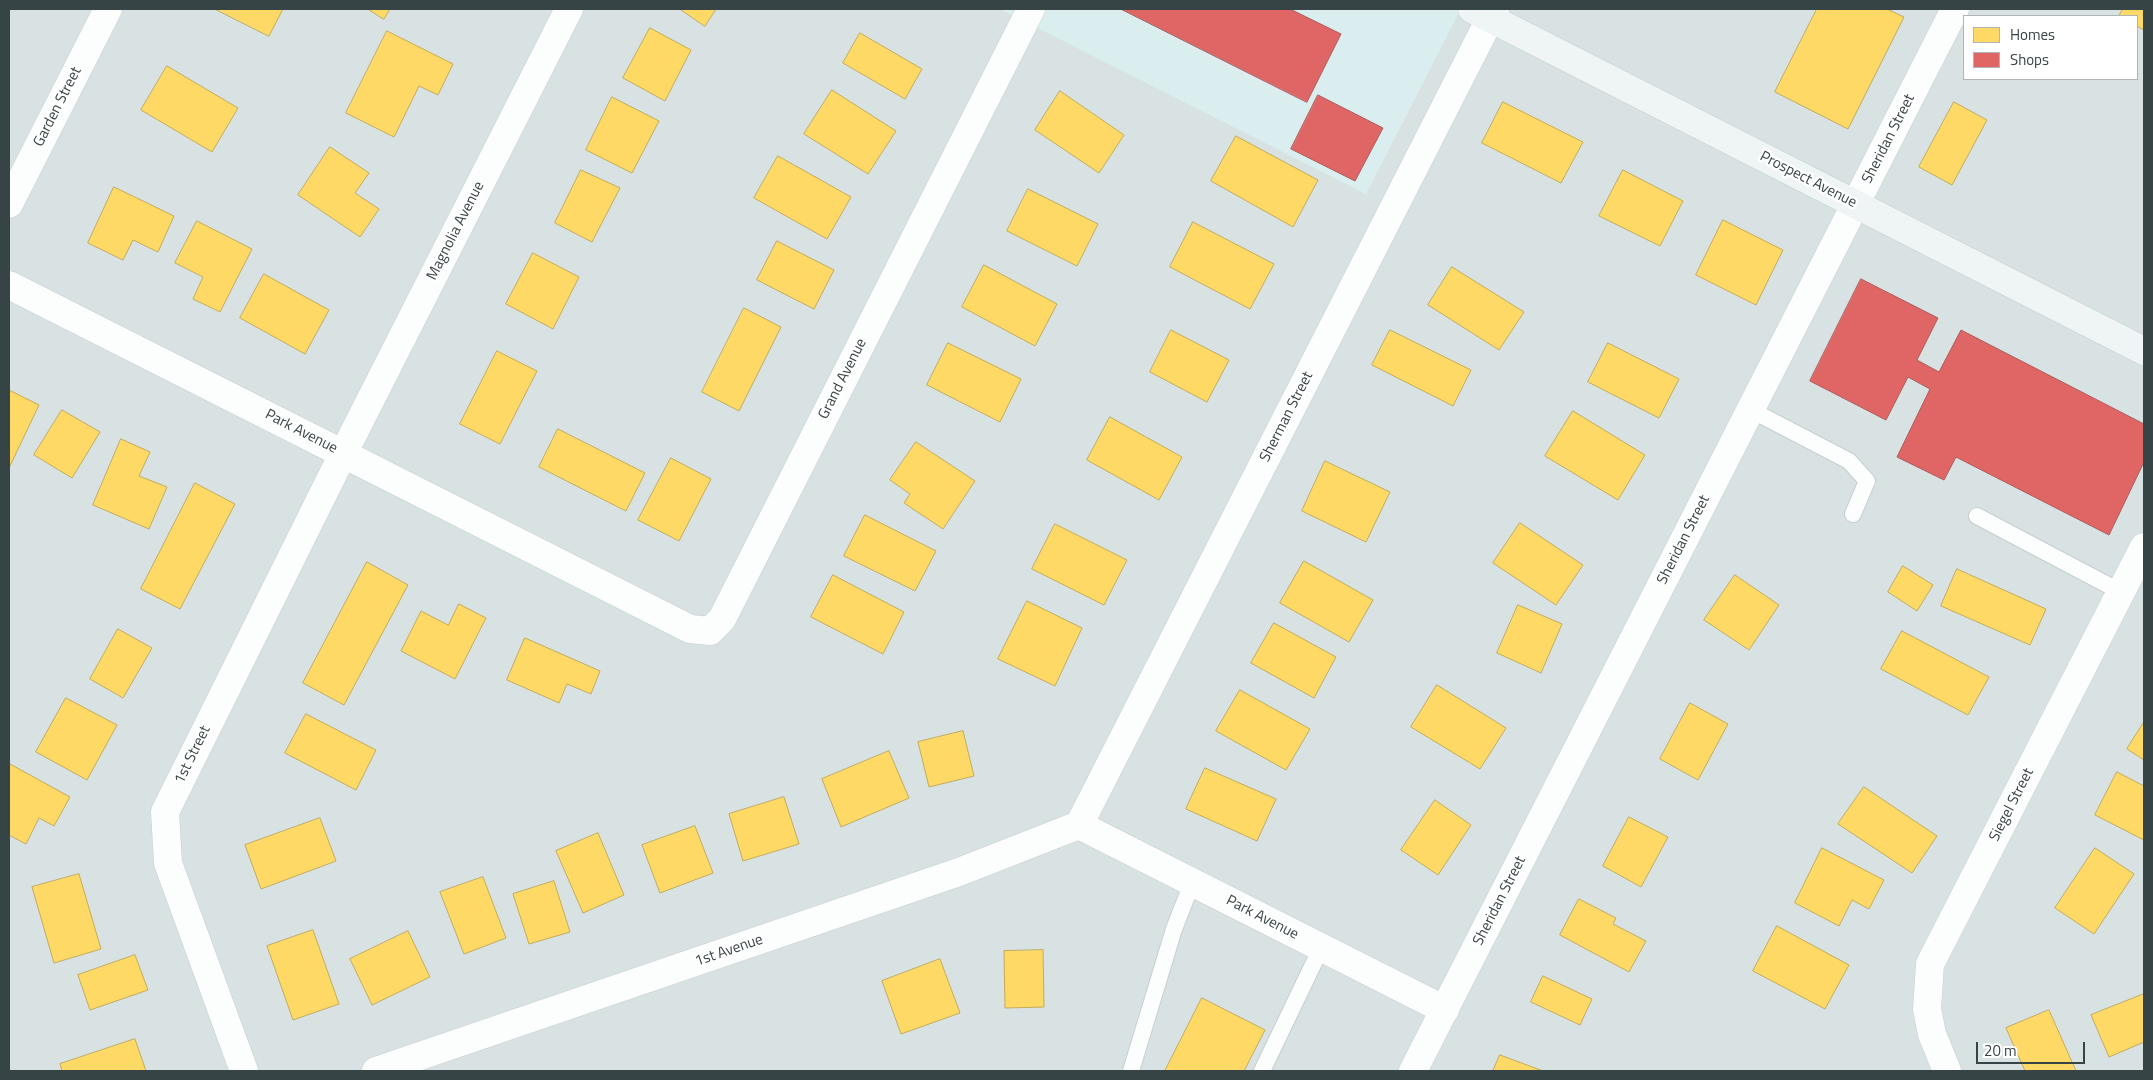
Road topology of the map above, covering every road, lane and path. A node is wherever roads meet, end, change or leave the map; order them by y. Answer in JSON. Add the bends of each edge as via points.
{"nodes":[{"id":1,"x":108,"y":9,"type":"edge"},
{"id":2,"x":569,"y":9,"type":"edge"},
{"id":3,"x":1031,"y":9,"type":"edge"},
{"id":4,"x":1955,"y":9,"type":"edge"},
{"id":5,"x":1486,"y":12,"type":"edge"},
{"id":6,"x":9,"y":204,"type":"edge"},
{"id":7,"x":1856,"y":204,"type":"junction"},
{"id":8,"x":9,"y":284,"type":"edge"},
{"id":9,"x":2144,"y":351,"type":"edge"},
{"id":10,"x":1751,"y":410,"type":"junction"},
{"id":11,"x":343,"y":454,"type":"junction"},
{"id":12,"x":1853,"y":514,"type":"dead end"},
{"id":13,"x":1977,"y":516,"type":"dead end"},
{"id":14,"x":2144,"y":547,"type":"edge"},
{"id":15,"x":593,"y":580,"type":"joint"},
{"id":16,"x":2121,"y":592,"type":"junction"},
{"id":17,"x":1079,"y":826,"type":"junction"},
{"id":18,"x":1192,"y":882,"type":"junction"},
{"id":19,"x":1321,"y":948,"type":"junction"},
{"id":20,"x":1444,"y":1010,"type":"junction"},
{"id":21,"x":244,"y":1071,"type":"edge"},
{"id":22,"x":376,"y":1071,"type":"edge"},
{"id":23,"x":1131,"y":1071,"type":"edge"},
{"id":24,"x":1262,"y":1071,"type":"edge"},
{"id":25,"x":1413,"y":1071,"type":"edge"},
{"id":26,"x":1947,"y":1071,"type":"edge"}],
"edges":[{"from":1,"to":6,"type":"street","name":"Garden Street"},
{"from":2,"to":11,"type":"street","name":"Magnolia Avenue"},
{"from":3,"to":15,"type":"street","name":"Grand Avenue","via":[[722,619],[710,631],[690,629]]},
{"from":4,"to":7,"type":"street","name":"Sheridan Street"},
{"from":5,"to":7,"type":"main road","name":"Prospect Avenue"},
{"from":5,"to":17,"type":"street","name":"Sherman Street"},
{"from":7,"to":9,"type":"main road","name":"Prospect Avenue"},
{"from":7,"to":10,"type":"street","name":"Sheridan Street"},
{"from":8,"to":11,"type":"street","name":"Park Avenue"},
{"from":10,"to":12,"type":"lane","via":[[1849,461],[1867,481]]},
{"from":10,"to":20,"type":"street","name":"Sheridan Street"},
{"from":11,"to":15,"type":"street","name":"Park Avenue"},
{"from":11,"to":21,"type":"street","name":"1st Street","via":[[165,812],[168,863]]},
{"from":13,"to":16,"type":"lane"},
{"from":14,"to":16,"type":"street","name":"Siegel Street"},
{"from":16,"to":26,"type":"street","name":"Siegel Street","via":[[1930,964],[1927,1009],[1932,1034]]},
{"from":17,"to":18,"type":"street","name":"Park Avenue"},
{"from":17,"to":22,"type":"street","name":"1st Avenue","via":[[960,872]]},
{"from":18,"to":19,"type":"street","name":"Park Avenue"},
{"from":18,"to":23,"type":"lane"},
{"from":19,"to":20,"type":"street","name":"Park Avenue"},
{"from":19,"to":24,"type":"lane"},
{"from":20,"to":25,"type":"street","name":"Sheridan Street"}]}
